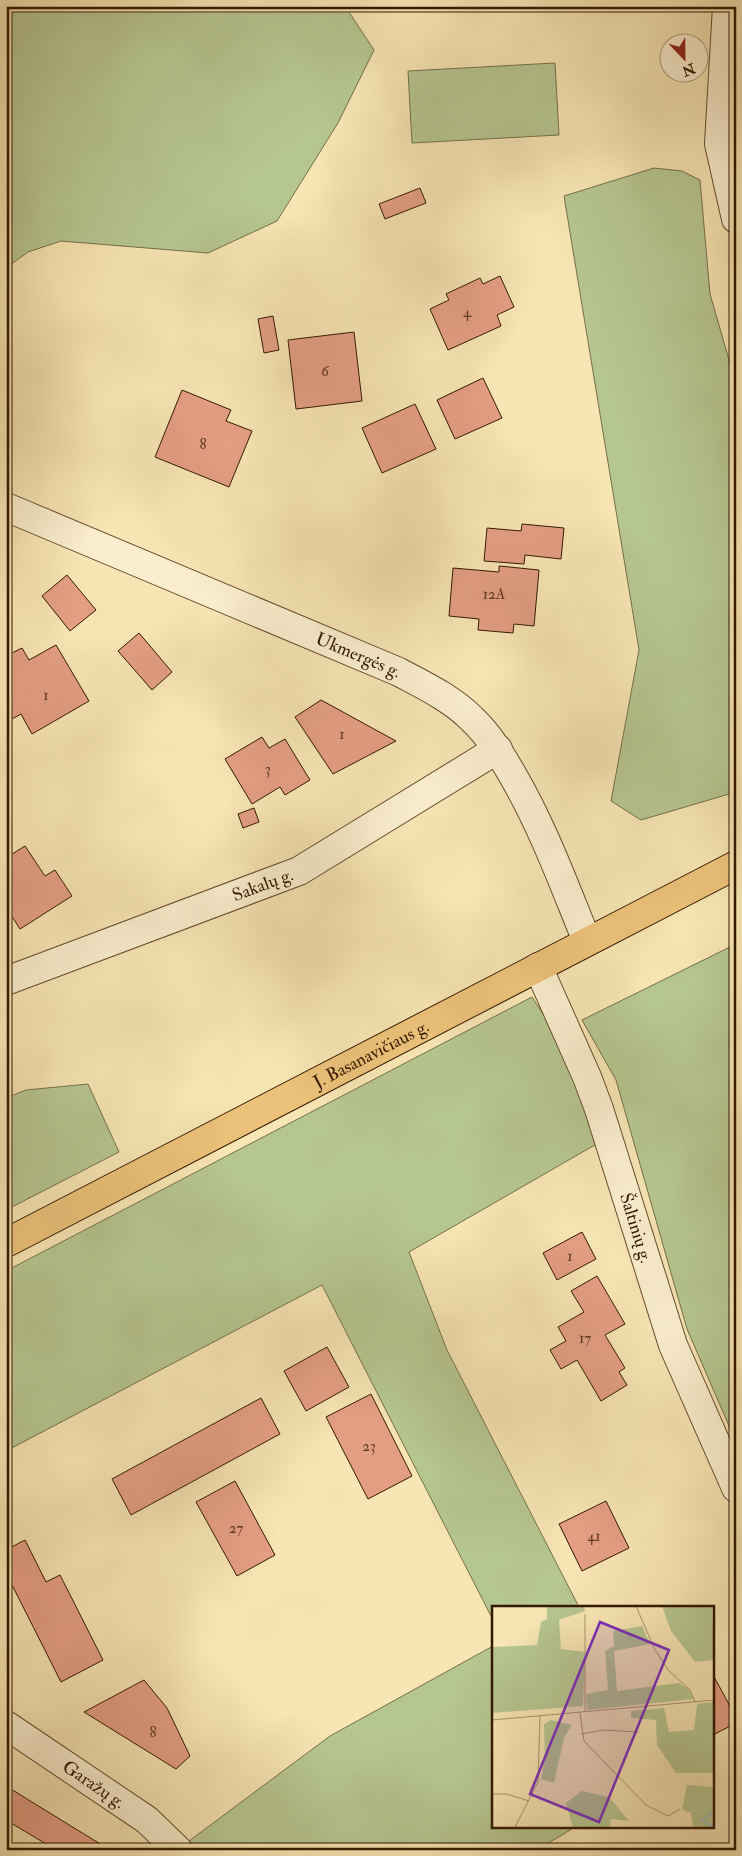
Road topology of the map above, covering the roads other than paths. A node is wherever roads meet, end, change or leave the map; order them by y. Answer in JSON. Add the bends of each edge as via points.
{"nodes":[{"id":1,"x":727,"y":6,"type":"edge"},
{"id":2,"x":736,"y":219,"type":"edge"},
{"id":3,"x":6,"y":507,"type":"edge"},
{"id":4,"x":498,"y":749,"type":"junction"},
{"id":5,"x":736,"y":865,"type":"edge"},
{"id":6,"x":587,"y":941,"type":"junction"},
{"id":7,"x":538,"y":967,"type":"junction"},
{"id":8,"x":6,"y":981,"type":"edge"},
{"id":9,"x":6,"y":1243,"type":"edge"},
{"id":10,"x":736,"y":1488,"type":"edge"},
{"id":11,"x":6,"y":1725,"type":"edge"},
{"id":12,"x":178,"y":1850,"type":"edge"}],
"edges":[{"from":1,"to":2,"type":"street","via":[[719,144]]},
{"from":3,"to":4,"type":"street","name":"Ukmergės g.","via":[[399,672],[442,694],[473,719]]},
{"from":4,"to":6,"type":"street","name":"Ukmergės g.","via":[[524,794]]},
{"from":4,"to":8,"type":"street","name":"Sakalų g.","via":[[299,872]]},
{"from":5,"to":6,"type":"highway","name":"J. Basanavičiaus g."},
{"from":6,"to":7,"type":"highway","name":"J. Basanavičiaus g."},
{"from":7,"to":9,"type":"highway","name":"J. Basanavičiaus g."},
{"from":7,"to":10,"type":"street","name":"Šaltinių g.","via":[[599,1109],[673,1345]]},
{"from":11,"to":12,"type":"street","name":"Garažų g.","via":[[147,1820]]}]}
